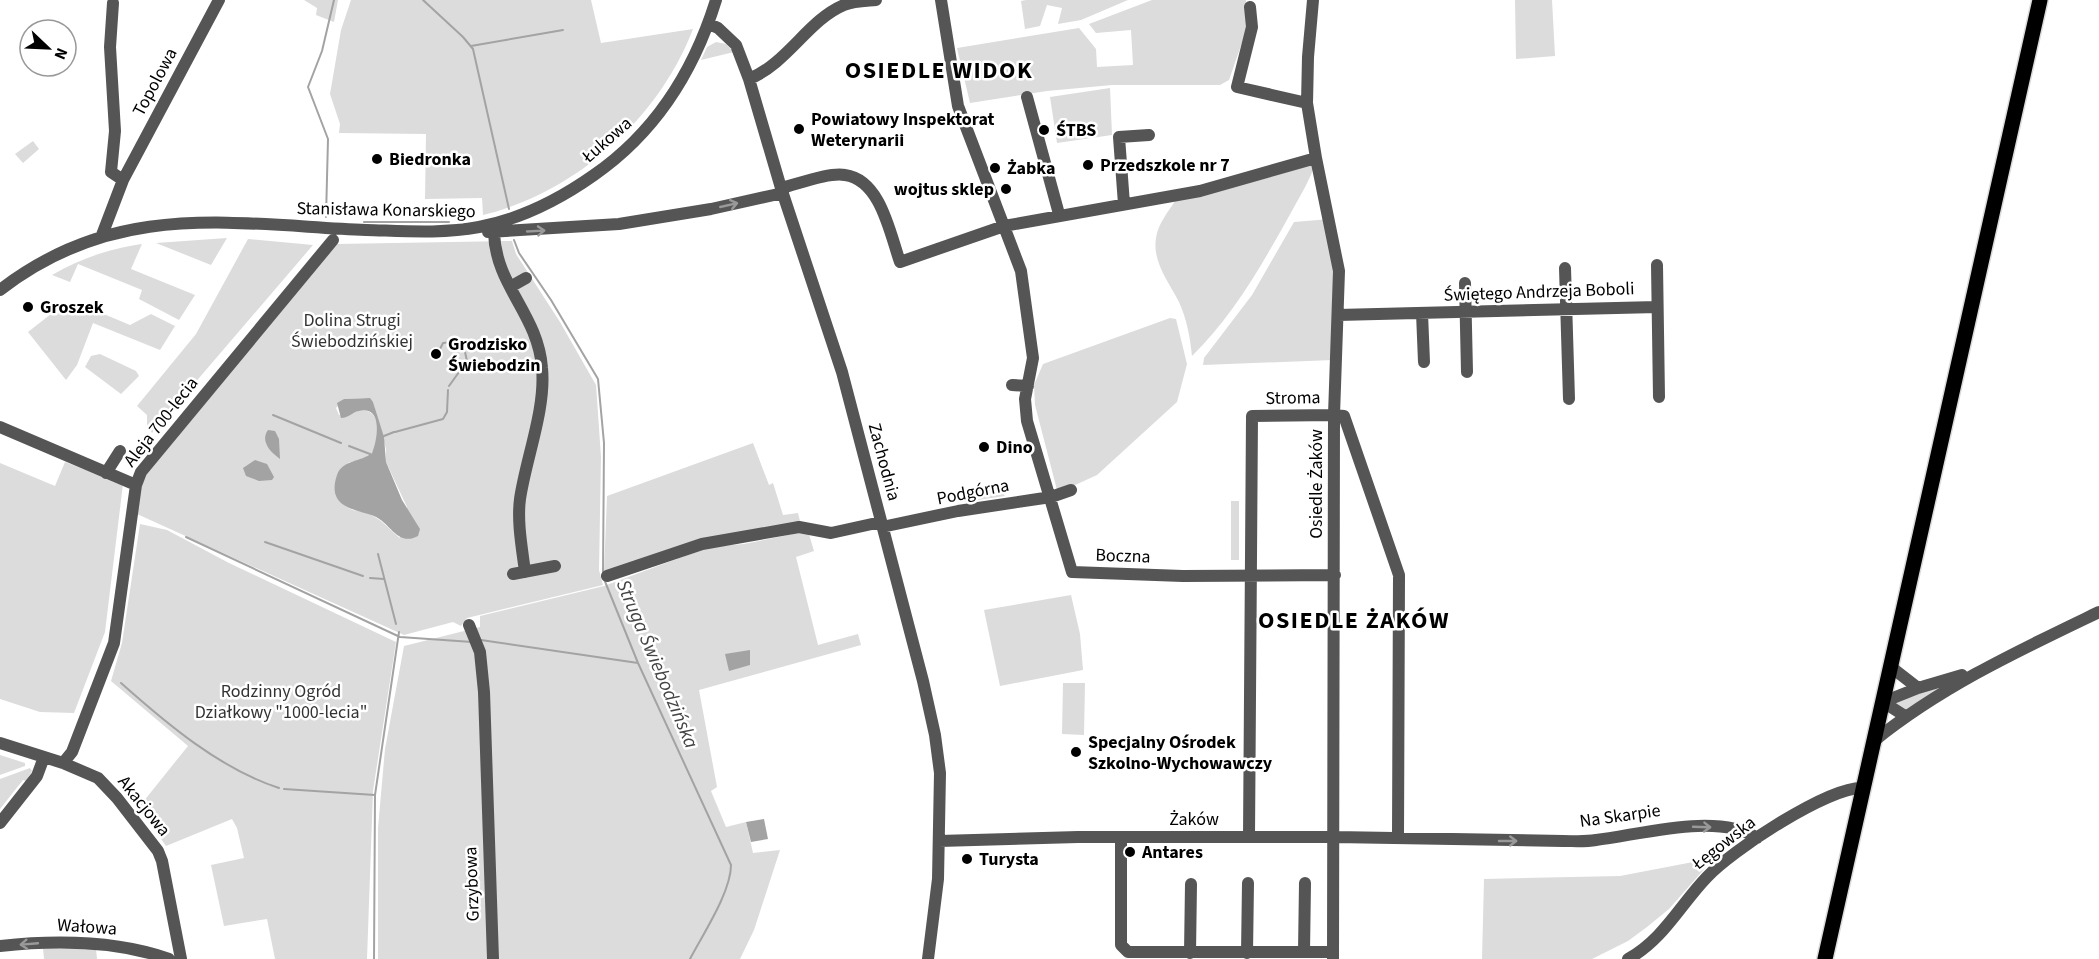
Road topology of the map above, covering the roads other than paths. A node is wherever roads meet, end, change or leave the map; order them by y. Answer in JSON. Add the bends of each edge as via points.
{"nodes":[{"id":1,"x":219,"y":0,"type":"edge"},
{"id":2,"x":716,"y":0,"type":"edge"},
{"id":3,"x":876,"y":0,"type":"edge"},
{"id":4,"x":941,"y":0,"type":"edge"},
{"id":5,"x":1313,"y":0,"type":"edge"},
{"id":6,"x":2040,"y":0,"type":"edge"},
{"id":7,"x":113,"y":3,"type":"dead end"},
{"id":8,"x":1250,"y":7,"type":"dead end"},
{"id":9,"x":709,"y":24,"type":"junction"},
{"id":10,"x":749,"y":79,"type":"junction"},
{"id":11,"x":1027,"y":97,"type":"dead end"},
{"id":12,"x":1307,"y":103,"type":"junction"},
{"id":13,"x":1149,"y":135,"type":"dead end"},
{"id":14,"x":1316,"y":158,"type":"junction"},
{"id":15,"x":123,"y":180,"type":"junction"},
{"id":16,"x":782,"y":190,"type":"junction"},
{"id":17,"x":1124,"y":204,"type":"junction"},
{"id":18,"x":1059,"y":214,"type":"junction"},
{"id":19,"x":1004,"y":226,"type":"junction"},
{"id":20,"x":480,"y":227,"type":"junction"},
{"id":21,"x":494,"y":232,"type":"junction"},
{"id":22,"x":102,"y":235,"type":"junction"},
{"id":23,"x":333,"y":240,"type":"dead end"},
{"id":24,"x":1657,"y":265,"type":"dead end"},
{"id":25,"x":1565,"y":268,"type":"dead end"},
{"id":26,"x":526,"y":278,"type":"dead end"},
{"id":27,"x":1465,"y":283,"type":"dead end"},
{"id":28,"x":510,"y":287,"type":"junction"},
{"id":29,"x":0,"y":290,"type":"edge"},
{"id":30,"x":1657,"y":307,"type":"junction"},
{"id":31,"x":1566,"y":309,"type":"junction"},
{"id":32,"x":1466,"y":312,"type":"junction"},
{"id":33,"x":1422,"y":313,"type":"junction"},
{"id":34,"x":1338,"y":315,"type":"junction"},
{"id":35,"x":1424,"y":362,"type":"dead end"},
{"id":36,"x":1467,"y":372,"type":"dead end"},
{"id":37,"x":1012,"y":385,"type":"dead end"},
{"id":38,"x":1028,"y":386,"type":"junction"},
{"id":39,"x":1659,"y":397,"type":"dead end"},
{"id":40,"x":1569,"y":399,"type":"dead end"},
{"id":41,"x":1334,"y":415,"type":"junction"},
{"id":42,"x":0,"y":428,"type":"edge"},
{"id":43,"x":120,"y":452,"type":"dead end"},
{"id":44,"x":109,"y":471,"type":"junction"},
{"id":45,"x":136,"y":485,"type":"junction"},
{"id":46,"x":1071,"y":490,"type":"dead end"},
{"id":47,"x":1051,"y":497,"type":"junction"},
{"id":48,"x":881,"y":524,"type":"junction"},
{"id":49,"x":555,"y":566,"type":"dead end"},
{"id":50,"x":1335,"y":575,"type":"junction"},
{"id":51,"x":607,"y":576,"type":"dead end"},
{"id":52,"x":1251,"y":576,"type":"junction"},
{"id":53,"x":2099,"y":612,"type":"edge"},
{"id":54,"x":469,"y":625,"type":"dead end"},
{"id":55,"x":1891,"y":667,"type":"junction"},
{"id":56,"x":1978,"y":671,"type":"junction"},
{"id":57,"x":1918,"y":688,"type":"junction"},
{"id":58,"x":1882,"y":702,"type":"junction"},
{"id":59,"x":1905,"y":716,"type":"junction"},
{"id":60,"x":1874,"y":741,"type":"junction"},
{"id":61,"x":0,"y":743,"type":"edge"},
{"id":62,"x":44,"y":757,"type":"junction"},
{"id":63,"x":63,"y":763,"type":"junction"},
{"id":64,"x":1863,"y":788,"type":"junction"},
{"id":65,"x":0,"y":823,"type":"edge"},
{"id":66,"x":1249,"y":837,"type":"junction"},
{"id":67,"x":1335,"y":837,"type":"junction"},
{"id":68,"x":1398,"y":837,"type":"junction"},
{"id":69,"x":1121,"y":838,"type":"junction"},
{"id":70,"x":1757,"y":838,"type":"junction"},
{"id":71,"x":1450,"y":840,"type":"joint"},
{"id":72,"x":939,"y":841,"type":"junction"},
{"id":73,"x":1248,"y":883,"type":"dead end"},
{"id":74,"x":1305,"y":883,"type":"dead end"},
{"id":75,"x":1191,"y":884,"type":"dead end"},
{"id":76,"x":0,"y":946,"type":"edge"},
{"id":77,"x":1304,"y":952,"type":"junction"},
{"id":78,"x":1190,"y":953,"type":"junction"},
{"id":79,"x":1247,"y":953,"type":"junction"},
{"id":80,"x":1333,"y":955,"type":"edge"},
{"id":81,"x":169,"y":959,"type":"edge"},
{"id":82,"x":181,"y":959,"type":"edge"},
{"id":83,"x":493,"y":959,"type":"edge"},
{"id":84,"x":928,"y":959,"type":"edge"},
{"id":85,"x":1628,"y":959,"type":"edge"},
{"id":86,"x":1825,"y":959,"type":"edge"}],
"edges":[{"from":1,"to":15,"type":"street","name":"Topolowa"},
{"from":2,"to":9,"type":"street"},
{"from":3,"to":10,"type":"street","via":[[852,2],[831,12],[765,72]]},
{"from":4,"to":19,"type":"street","via":[[958,106]]},
{"from":5,"to":12,"type":"street","via":[[1308,18]]},
{"from":6,"to":55,"type":"main road"},
{"from":7,"to":15,"type":"street","name":"Topolowa","via":[[110,46],[115,131],[111,172]]},
{"from":8,"to":12,"type":"street","via":[[1254,27],[1247,63],[1237,87]]},
{"from":9,"to":10,"type":"street","name":"Zachodnia","via":[[736,45]]},
{"from":9,"to":20,"type":"street","name":"Łukowa","via":[[681,84],[624,152],[549,202]]},
{"from":10,"to":16,"type":"street","name":"Zachodnia"},
{"from":11,"to":18,"type":"street"},
{"from":12,"to":14,"type":"street"},
{"from":13,"to":17,"type":"street","via":[[1119,137]]},
{"from":14,"to":17,"type":"street","via":[[1200,191]]},
{"from":14,"to":34,"type":"street","via":[[1339,271]]},
{"from":15,"to":22,"type":"street","name":"Topolowa"},
{"from":16,"to":19,"type":"street","via":[[843,174],[854,177],[878,203],[900,262]]},
{"from":21,"to":16,"type":"street","name":"Stanisława Konarskiego","one_way":true,"via":[[619,224],[711,209]]},
{"from":16,"to":48,"type":"street","name":"Zachodnia","via":[[834,345]]},
{"from":17,"to":18,"type":"street"},
{"from":18,"to":19,"type":"street"},
{"from":19,"to":38,"type":"street","via":[[1021,271],[1032,341]]},
{"from":20,"to":21,"type":"street","name":"Stanisława Konarskiego"},
{"from":20,"to":22,"type":"street","name":"Stanisława Konarskiego","via":[[410,232],[174,223]]},
{"from":21,"to":28,"type":"street","via":[[498,264]]},
{"from":22,"to":29,"type":"street","name":"Stanisława Konarskiego","via":[[40,263]]},
{"from":23,"to":45,"type":"street","name":"Aleja 700-lecia","via":[[149,461]]},
{"from":24,"to":30,"type":"street"},
{"from":25,"to":31,"type":"street"},
{"from":26,"to":28,"type":"street"},
{"from":27,"to":32,"type":"street"},
{"from":28,"to":49,"type":"street","via":[[536,335],[542,367],[540,400],[519,507],[519,573]]},
{"from":30,"to":31,"type":"street","name":"Świętego Andrzeja Boboli"},
{"from":30,"to":39,"type":"street"},
{"from":31,"to":32,"type":"street","name":"Świętego Andrzeja Boboli"},
{"from":31,"to":40,"type":"street"},
{"from":32,"to":33,"type":"street","name":"Świętego Andrzeja Boboli"},
{"from":32,"to":36,"type":"street"},
{"from":33,"to":34,"type":"street","name":"Świętego Andrzeja Boboli"},
{"from":33,"to":35,"type":"street","name":"Świętego Andrzeja Boboli"},
{"from":34,"to":41,"type":"street"},
{"from":37,"to":38,"type":"street"},
{"from":38,"to":47,"type":"street","via":[[1025,407],[1029,429]]},
{"from":41,"to":50,"type":"street","name":"Osiedle Żaków"},
{"from":41,"to":52,"type":"street","name":"Stroma","via":[[1252,416]]},
{"from":41,"to":68,"type":"street","name":"Osiedle Żaków","via":[[1344,416],[1399,575]]},
{"from":42,"to":44,"type":"street"},
{"from":43,"to":44,"type":"street"},
{"from":44,"to":45,"type":"street"},
{"from":45,"to":63,"type":"street","name":"Aleja 700-lecia","via":[[114,643],[72,752]]},
{"from":46,"to":47,"type":"street","name":"Podgórna"},
{"from":47,"to":48,"type":"street","name":"Podgórna"},
{"from":47,"to":52,"type":"street","name":"Boczna","via":[[1072,572]]},
{"from":48,"to":51,"type":"street","name":"Podgórna","via":[[840,532],[799,527],[702,544]]},
{"from":48,"to":72,"type":"street","name":"Zachodnia","via":[[935,735],[940,773]]},
{"from":50,"to":52,"type":"street"},
{"from":50,"to":67,"type":"street","name":"Osiedle Żaków"},
{"from":52,"to":66,"type":"street"},
{"from":53,"to":56,"type":"street"},
{"from":54,"to":83,"type":"street","name":"Grzybowa","via":[[481,659]]},
{"from":55,"to":57,"type":"street"},
{"from":55,"to":58,"type":"main road"},
{"from":56,"to":57,"type":"street"},
{"from":56,"to":59,"type":"street"},
{"from":57,"to":58,"type":"street"},
{"from":58,"to":59,"type":"street"},
{"from":58,"to":60,"type":"main road"},
{"from":59,"to":60,"type":"street"},
{"from":60,"to":64,"type":"main road"},
{"from":61,"to":62,"type":"street","name":"Akacjowa"},
{"from":62,"to":63,"type":"street","name":"Akacjowa"},
{"from":62,"to":65,"type":"street","via":[[37,776]]},
{"from":63,"to":82,"type":"street","name":"Akacjowa","via":[[105,784],[158,851]]},
{"from":64,"to":70,"type":"street","name":"Łęgowska","via":[[1841,791]]},
{"from":64,"to":86,"type":"main road"},
{"from":66,"to":67,"type":"street","name":"Żaków"},
{"from":66,"to":69,"type":"street","name":"Żaków"},
{"from":67,"to":68,"type":"street","name":"Żaków"},
{"from":67,"to":80,"type":"street","name":"Osiedle Żaków"},
{"from":68,"to":71,"type":"street","name":"Żaków"},
{"from":69,"to":72,"type":"street","name":"Żaków"},
{"from":69,"to":78,"type":"street","via":[[1121,945],[1132,954]]},
{"from":71,"to":70,"type":"street","name":"Na Skarpie","one_way":true,"via":[[1594,840],[1688,827],[1746,830]]},
{"from":70,"to":85,"type":"street","name":"Łęgowska","via":[[1712,872],[1660,935]]},
{"from":72,"to":84,"type":"street","name":"Zachodnia"},
{"from":73,"to":79,"type":"street"},
{"from":74,"to":77,"type":"street"},
{"from":75,"to":78,"type":"street"},
{"from":81,"to":76,"type":"street","name":"Wałowa","one_way":true,"via":[[99,944]]},
{"from":77,"to":79,"type":"street"},
{"from":77,"to":80,"type":"street"},
{"from":78,"to":79,"type":"street"}]}
